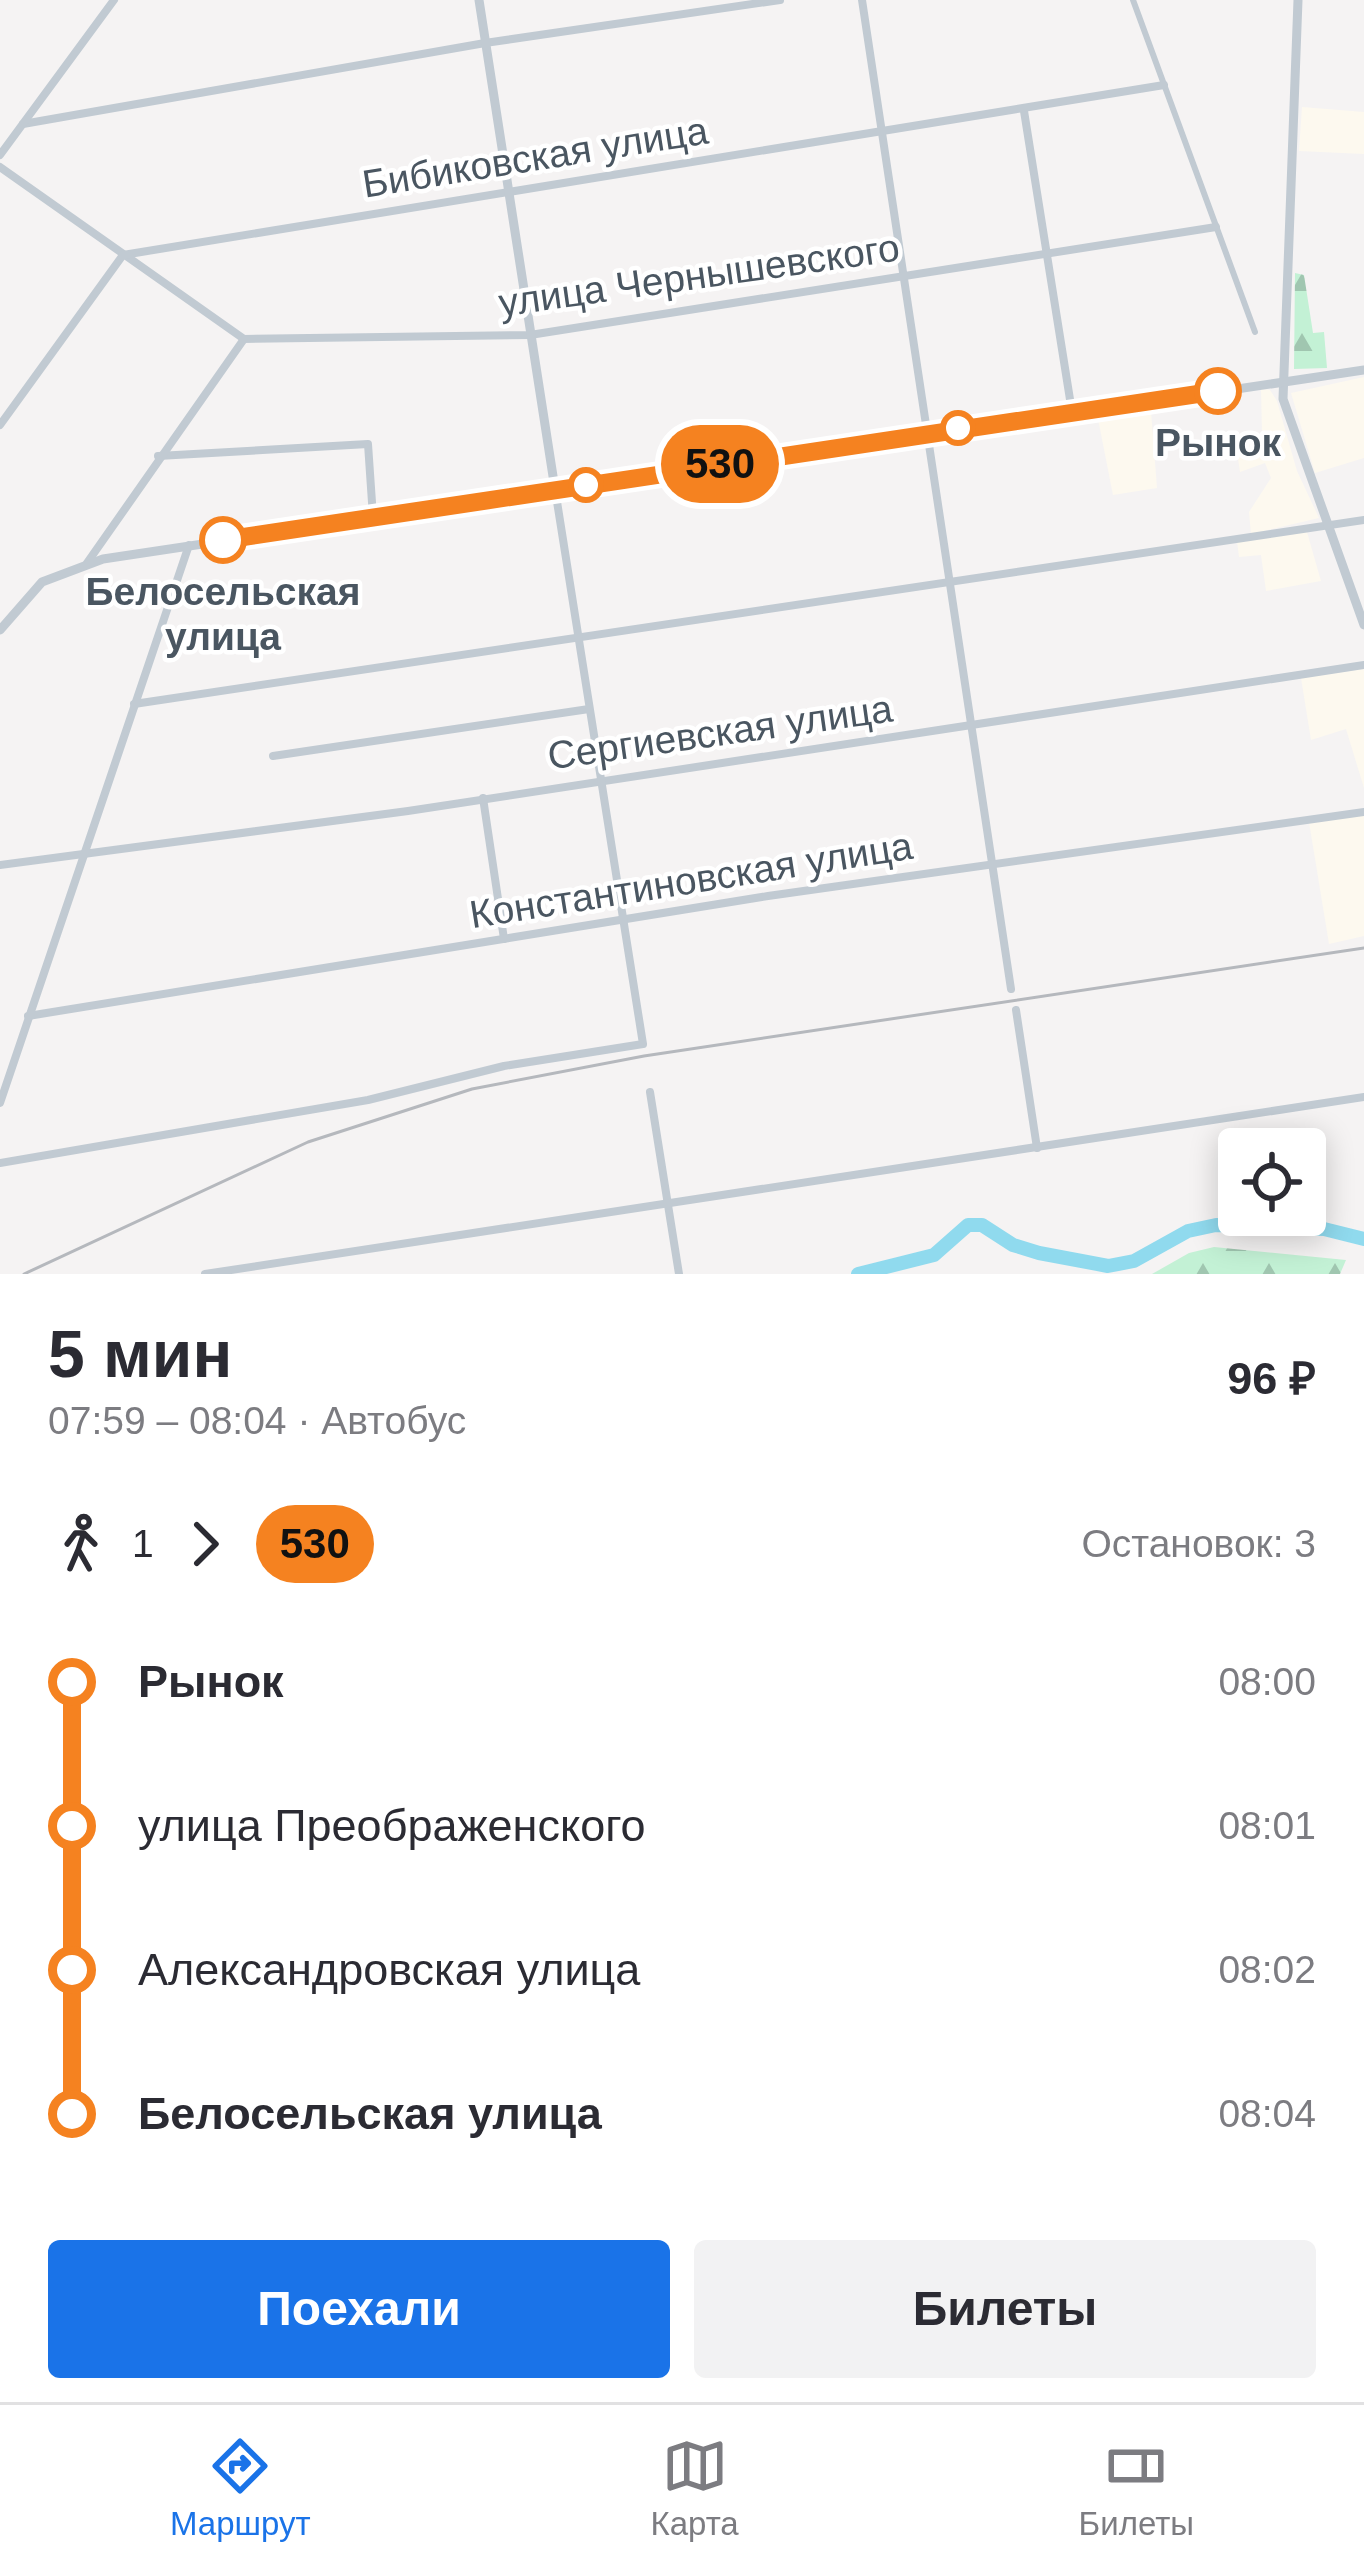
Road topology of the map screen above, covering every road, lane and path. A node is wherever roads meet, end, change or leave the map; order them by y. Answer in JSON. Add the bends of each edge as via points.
{"nodes":[{"id":1,"x":114,"y":0,"type":"edge"},
{"id":2,"x":479,"y":0,"type":"edge"},
{"id":3,"x":780,"y":0,"type":"edge"},
{"id":4,"x":862,"y":0,"type":"edge"},
{"id":5,"x":1132,"y":0,"type":"edge"},
{"id":6,"x":1298,"y":0,"type":"edge"},
{"id":7,"x":485,"y":43,"type":"junction"},
{"id":8,"x":1164,"y":85,"type":"junction"},
{"id":9,"x":1024,"y":110,"type":"junction"},
{"id":10,"x":22,"y":124,"type":"junction"},
{"id":11,"x":883,"y":134,"type":"junction"},
{"id":12,"x":0,"y":155,"type":"edge"},
{"id":13,"x":0,"y":167,"type":"edge"},
{"id":14,"x":508,"y":189,"type":"junction"},
{"id":15,"x":1216,"y":227,"type":"junction"},
{"id":16,"x":1048,"y":254,"type":"junction"},
{"id":17,"x":123,"y":255,"type":"junction"},
{"id":18,"x":902,"y":276,"type":"junction"},
{"id":19,"x":1255,"y":332,"type":"dead end"},
{"id":20,"x":530,"y":335,"type":"junction"},
{"id":21,"x":244,"y":340,"type":"junction"},
{"id":22,"x":1364,"y":370,"type":"edge"},
{"id":23,"x":1283,"y":383,"type":"junction"},
{"id":24,"x":1072,"y":412,"type":"junction"},
{"id":25,"x":0,"y":424,"type":"edge"},
{"id":26,"x":926,"y":432,"type":"junction"},
{"id":27,"x":158,"y":456,"type":"junction"},
{"id":28,"x":556,"y":489,"type":"junction"},
{"id":29,"x":373,"y":517,"type":"junction"},
{"id":30,"x":1364,"y":520,"type":"edge"},
{"id":31,"x":1328,"y":525,"type":"junction"},
{"id":32,"x":189,"y":545,"type":"junction"},
{"id":33,"x":87,"y":563,"type":"junction"},
{"id":34,"x":950,"y":582,"type":"junction"},
{"id":35,"x":1364,"y":625,"type":"edge"},
{"id":36,"x":0,"y":630,"type":"edge"},
{"id":37,"x":578,"y":637,"type":"junction"},
{"id":38,"x":1364,"y":665,"type":"edge"},
{"id":39,"x":134,"y":704,"type":"junction"},
{"id":40,"x":589,"y":709,"type":"junction"},
{"id":41,"x":972,"y":726,"type":"junction"},
{"id":42,"x":273,"y":756,"type":"dead end"},
{"id":43,"x":600,"y":779,"type":"junction"},
{"id":44,"x":483,"y":798,"type":"junction"},
{"id":45,"x":1364,"y":812,"type":"edge"},
{"id":46,"x":84,"y":852,"type":"junction"},
{"id":47,"x":992,"y":865,"type":"junction"},
{"id":48,"x":0,"y":866,"type":"edge"},
{"id":49,"x":622,"y":921,"type":"junction"},
{"id":50,"x":504,"y":939,"type":"junction"},
{"id":51,"x":1011,"y":989,"type":"dead end"},
{"id":52,"x":1016,"y":1010,"type":"dead end"},
{"id":53,"x":28,"y":1016,"type":"junction"},
{"id":54,"x":650,"y":1093,"type":"dead end"},
{"id":55,"x":1364,"y":1097,"type":"edge"},
{"id":56,"x":0,"y":1103,"type":"edge"},
{"id":57,"x":1037,"y":1148,"type":"junction"},
{"id":58,"x":0,"y":1163,"type":"edge"},
{"id":59,"x":667,"y":1204,"type":"junction"},
{"id":60,"x":677,"y":1263,"type":"junction"},
{"id":61,"x":205,"y":1274,"type":"edge"},
{"id":62,"x":668,"y":1274,"type":"edge"},
{"id":63,"x":680,"y":1274,"type":"edge"}],
"edges":[{"from":1,"to":10,"type":"street"},
{"from":2,"to":7,"type":"street"},
{"from":3,"to":7,"type":"street"},
{"from":4,"to":11,"type":"street"},
{"from":5,"to":8,"type":"street"},
{"from":6,"to":23,"type":"street"},
{"from":7,"to":10,"type":"street"},
{"from":7,"to":14,"type":"street"},
{"from":8,"to":9,"type":"street","name":"Бибиковская улица"},
{"from":8,"to":15,"type":"street"},
{"from":9,"to":11,"type":"street","name":"Бибиковская улица"},
{"from":9,"to":16,"type":"street"},
{"from":10,"to":12,"type":"street"},
{"from":11,"to":14,"type":"street","name":"Бибиковская улица"},
{"from":11,"to":18,"type":"street"},
{"from":13,"to":17,"type":"street"},
{"from":14,"to":17,"type":"street","name":"Бибиковская улица"},
{"from":14,"to":20,"type":"street"},
{"from":15,"to":16,"type":"street","name":"улица Чернышевского"},
{"from":15,"to":19,"type":"street"},
{"from":16,"to":18,"type":"street","name":"улица Чернышевского"},
{"from":16,"to":24,"type":"street"},
{"from":17,"to":21,"type":"street"},
{"from":17,"to":25,"type":"street"},
{"from":18,"to":20,"type":"street","name":"улица Чернышевского"},
{"from":18,"to":26,"type":"street"},
{"from":20,"to":21,"type":"street","name":"улица Чернышевского"},
{"from":20,"to":28,"type":"street"},
{"from":21,"to":27,"type":"street"},
{"from":22,"to":23,"type":"street"},
{"from":23,"to":24,"type":"street"},
{"from":23,"to":31,"type":"street"},
{"from":24,"to":26,"type":"street"},
{"from":26,"to":28,"type":"street"},
{"from":26,"to":34,"type":"street"},
{"from":27,"to":29,"type":"street","via":[[368,444]]},
{"from":27,"to":33,"type":"street"},
{"from":28,"to":29,"type":"street"},
{"from":28,"to":37,"type":"street"},
{"from":29,"to":32,"type":"street"},
{"from":30,"to":31,"type":"street"},
{"from":31,"to":34,"type":"street"},
{"from":31,"to":35,"type":"street"},
{"from":32,"to":33,"type":"street"},
{"from":32,"to":39,"type":"street"},
{"from":33,"to":36,"type":"street","via":[[42,582]]},
{"from":34,"to":37,"type":"street"},
{"from":34,"to":41,"type":"street"},
{"from":37,"to":39,"type":"street"},
{"from":37,"to":40,"type":"street"},
{"from":38,"to":41,"type":"street","name":"Сергиевская улица"},
{"from":39,"to":46,"type":"street"},
{"from":40,"to":42,"type":"street"},
{"from":40,"to":43,"type":"street"},
{"from":41,"to":43,"type":"street","name":"Сергиевская улица"},
{"from":41,"to":47,"type":"street"},
{"from":43,"to":44,"type":"street","name":"Сергиевская улица"},
{"from":43,"to":49,"type":"street"},
{"from":44,"to":46,"type":"street","name":"Сергиевская улица"},
{"from":44,"to":50,"type":"street"},
{"from":45,"to":47,"type":"street","name":"Константиновская улица"},
{"from":46,"to":48,"type":"street","name":"Сергиевская улица"},
{"from":46,"to":53,"type":"street"},
{"from":47,"to":49,"type":"street","name":"Константиновская улица"},
{"from":47,"to":51,"type":"street"},
{"from":49,"to":50,"type":"street","name":"Константиновская улица"},
{"from":49,"to":58,"type":"street","via":[[644,1044]]},
{"from":50,"to":53,"type":"street","name":"Константиновская улица"},
{"from":52,"to":57,"type":"street"},
{"from":53,"to":56,"type":"street"},
{"from":54,"to":59,"type":"street"},
{"from":55,"to":57,"type":"street"},
{"from":57,"to":59,"type":"street"},
{"from":59,"to":60,"type":"street"},
{"from":59,"to":61,"type":"street"},
{"from":60,"to":62,"type":"street"},
{"from":60,"to":63,"type":"street"}]}
